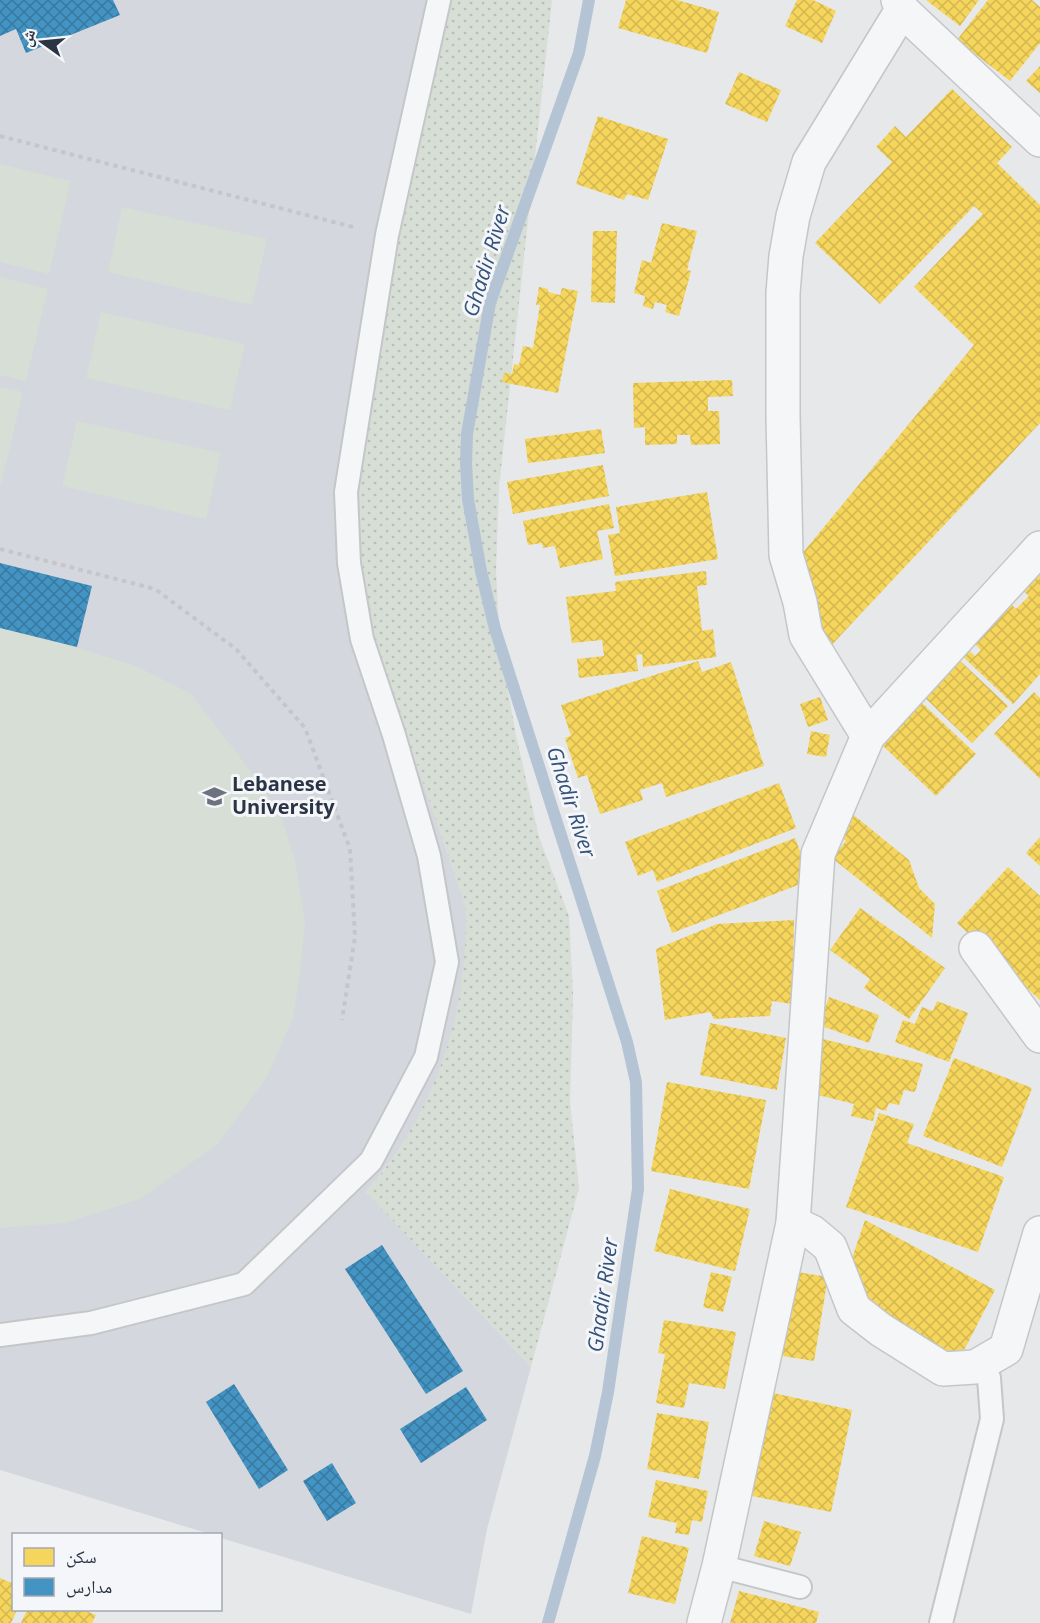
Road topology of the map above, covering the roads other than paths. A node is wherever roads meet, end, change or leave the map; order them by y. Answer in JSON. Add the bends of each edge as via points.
{"nodes":[{"id":1,"x":439,"y":0,"type":"edge"},
{"id":2,"x":900,"y":5,"type":"edge"},
{"id":3,"x":1040,"y":140,"type":"edge"},
{"id":4,"x":1040,"y":548,"type":"edge"},
{"id":5,"x":868,"y":736,"type":"junction"},
{"id":6,"x":976,"y":948,"type":"dead end"},
{"id":7,"x":1040,"y":1036,"type":"edge"},
{"id":8,"x":793,"y":1223,"type":"junction"},
{"id":9,"x":1040,"y":1233,"type":"edge"},
{"id":10,"x":0,"y":1335,"type":"edge"},
{"id":11,"x":975,"y":1367,"type":"junction"},
{"id":12,"x":719,"y":1566,"type":"junction"},
{"id":13,"x":800,"y":1587,"type":"dead end"},
{"id":14,"x":704,"y":1623,"type":"edge"},
{"id":15,"x":941,"y":1623,"type":"edge"}],
"edges":[{"from":1,"to":10,"type":"lane","via":[[387,236],[346,492],[349,563],[362,639],[429,856],[447,962],[426,1057],[371,1161],[244,1284],[91,1323]]},
{"from":2,"to":3,"type":"street"},
{"from":2,"to":5,"type":"street","via":[[809,162],[793,216],[783,293],[786,555],[806,635]]},
{"from":4,"to":5,"type":"street"},
{"from":5,"to":8,"type":"street","via":[[818,854]]},
{"from":6,"to":7,"type":"street"},
{"from":8,"to":11,"type":"street","via":[[813,1232],[830,1247],[854,1309],[943,1369]]},
{"from":8,"to":12,"type":"street"},
{"from":9,"to":11,"type":"street","via":[[1006,1349]]},
{"from":11,"to":15,"type":"lane","via":[[989,1378],[992,1419]]},
{"from":12,"to":13,"type":"lane"},
{"from":12,"to":14,"type":"street"}]}
